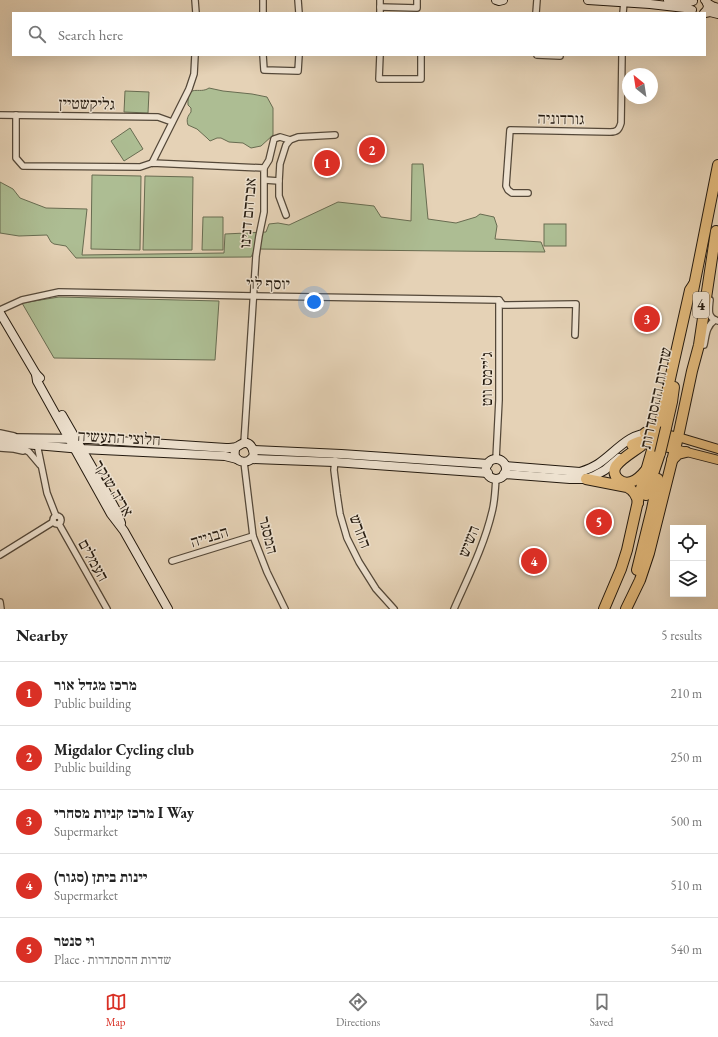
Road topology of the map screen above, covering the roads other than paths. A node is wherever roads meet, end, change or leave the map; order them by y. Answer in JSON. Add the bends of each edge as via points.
{"nodes":[{"id":1,"x":195,"y":0,"type":"edge"},
{"id":2,"x":263,"y":0,"type":"edge"},
{"id":3,"x":298,"y":0,"type":"edge"},
{"id":4,"x":380,"y":0,"type":"edge"},
{"id":5,"x":417,"y":0,"type":"edge"},
{"id":6,"x":496,"y":0,"type":"edge"},
{"id":7,"x":504,"y":0,"type":"edge"},
{"id":8,"x":537,"y":0,"type":"edge"},
{"id":9,"x":588,"y":0,"type":"edge"},
{"id":10,"x":668,"y":0,"type":"edge"},
{"id":11,"x":623,"y":1,"type":"edge"},
{"id":12,"x":694,"y":1,"type":"edge"},
{"id":13,"x":654,"y":2,"type":"edge"},
{"id":14,"x":706,"y":2,"type":"edge"},
{"id":15,"x":718,"y":8,"type":"edge"},
{"id":16,"x":380,"y":10,"type":"edge"},
{"id":17,"x":196,"y":12,"type":"edge"},
{"id":18,"x":263,"y":12,"type":"edge"},
{"id":19,"x":299,"y":12,"type":"edge"},
{"id":20,"x":536,"y":12,"type":"edge"},
{"id":21,"x":623,"y":12,"type":"edge"},
{"id":22,"x":694,"y":12,"type":"edge"},
{"id":23,"x":706,"y":12,"type":"edge"},
{"id":24,"x":706,"y":13,"type":"edge"},
{"id":25,"x":718,"y":14,"type":"edge"},
{"id":26,"x":195,"y":56,"type":"edge"},
{"id":27,"x":263,"y":56,"type":"edge"},
{"id":28,"x":299,"y":56,"type":"edge"},
{"id":29,"x":380,"y":56,"type":"edge"},
{"id":30,"x":421,"y":56,"type":"edge"},
{"id":31,"x":622,"y":56,"type":"edge"},
{"id":32,"x":0,"y":115,"type":"edge"},
{"id":33,"x":16,"y":115,"type":"junction"},
{"id":34,"x":172,"y":122,"type":"junction"},
{"id":35,"x":335,"y":134,"type":"dead end"},
{"id":36,"x":290,"y":140,"type":"junction"},
{"id":37,"x":152,"y":163,"type":"junction"},
{"id":38,"x":718,"y":165,"type":"edge"},
{"id":39,"x":264,"y":168,"type":"junction"},
{"id":40,"x":265,"y":180,"type":"junction"},
{"id":41,"x":279,"y":181,"type":"junction"},
{"id":42,"x":528,"y":193,"type":"dead end"},
{"id":43,"x":286,"y":215,"type":"dead end"},
{"id":44,"x":717,"y":226,"type":"edge"},
{"id":45,"x":711,"y":268,"type":"junction"},
{"id":46,"x":694,"y":284,"type":"junction"},
{"id":47,"x":254,"y":296,"type":"junction"},
{"id":48,"x":499,"y":300,"type":"junction"},
{"id":49,"x":0,"y":311,"type":"edge"},
{"id":50,"x":716,"y":321,"type":"edge"},
{"id":51,"x":575,"y":335,"type":"dead end"},
{"id":52,"x":684,"y":376,"type":"junction"},
{"id":53,"x":661,"y":419,"type":"junction"},
{"id":54,"x":63,"y":422,"type":"junction"},
{"id":55,"x":0,"y":433,"type":"edge"},
{"id":56,"x":645,"y":433,"type":"junction"},
{"id":57,"x":682,"y":435,"type":"junction"},
{"id":58,"x":0,"y":438,"type":"edge"},
{"id":59,"x":32,"y":438,"type":"junction"},
{"id":60,"x":53,"y":438,"type":"junction"},
{"id":61,"x":73,"y":438,"type":"junction"},
{"id":62,"x":89,"y":439,"type":"junction"},
{"id":63,"x":656,"y":440,"type":"junction"},
{"id":64,"x":18,"y":441,"type":"junction"},
{"id":65,"x":0,"y":442,"type":"edge"},
{"id":66,"x":244,"y":443,"type":"junction"},
{"id":67,"x":37,"y":446,"type":"junction"},
{"id":68,"x":641,"y":446,"type":"junction"},
{"id":69,"x":50,"y":447,"type":"junction"},
{"id":70,"x":236,"y":447,"type":"junction"},
{"id":71,"x":0,"y":448,"type":"edge"},
{"id":72,"x":718,"y":448,"type":"edge"},
{"id":73,"x":78,"y":449,"type":"junction"},
{"id":74,"x":675,"y":449,"type":"junction"},
{"id":75,"x":253,"y":450,"type":"junction"},
{"id":76,"x":686,"y":452,"type":"junction"},
{"id":77,"x":31,"y":454,"type":"junction"},
{"id":78,"x":342,"y":454,"type":"junction"},
{"id":79,"x":619,"y":458,"type":"junction"},
{"id":80,"x":496,"y":459,"type":"junction"},
{"id":81,"x":81,"y":460,"type":"junction"},
{"id":82,"x":244,"y":460,"type":"junction"},
{"id":83,"x":672,"y":460,"type":"junction"},
{"id":84,"x":718,"y":460,"type":"edge"},
{"id":85,"x":334,"y":462,"type":"junction"},
{"id":86,"x":488,"y":464,"type":"junction"},
{"id":87,"x":40,"y":465,"type":"junction"},
{"id":88,"x":648,"y":467,"type":"junction"},
{"id":89,"x":505,"y":470,"type":"junction"},
{"id":90,"x":488,"y":473,"type":"junction"},
{"id":91,"x":496,"y":478,"type":"junction"},
{"id":92,"x":586,"y":479,"type":"junction"},
{"id":93,"x":644,"y":506,"type":"junction"},
{"id":94,"x":56,"y":523,"type":"junction"},
{"id":95,"x":124,"y":531,"type":"junction"},
{"id":96,"x":253,"y":536,"type":"junction"},
{"id":97,"x":0,"y":555,"type":"edge"},
{"id":98,"x":172,"y":560,"type":"dead end"},
{"id":99,"x":0,"y":602,"type":"edge"},
{"id":100,"x":1,"y":609,"type":"edge"},
{"id":101,"x":107,"y":609,"type":"edge"},
{"id":102,"x":168,"y":609,"type":"edge"},
{"id":103,"x":285,"y":609,"type":"edge"},
{"id":104,"x":394,"y":609,"type":"edge"},
{"id":105,"x":454,"y":609,"type":"edge"},
{"id":106,"x":606,"y":609,"type":"edge"},
{"id":107,"x":622,"y":609,"type":"edge"},
{"id":108,"x":626,"y":609,"type":"edge"}],
"edges":[{"from":1,"to":17,"type":"street"},
{"from":2,"to":18,"type":"street"},
{"from":3,"to":19,"type":"street"},
{"from":4,"to":16,"type":"street"},
{"from":5,"to":16,"type":"street","via":[[417,8]]},
{"from":6,"to":7,"type":"street"},
{"from":8,"to":20,"type":"street"},
{"from":9,"to":11,"type":"street"},
{"from":10,"to":12,"type":"street"},
{"from":11,"to":13,"type":"street"},
{"from":11,"to":21,"type":"street"},
{"from":12,"to":22,"type":"street"},
{"from":13,"to":22,"type":"street"},
{"from":14,"to":15,"type":"street"},
{"from":14,"to":23,"type":"street","via":[[708,9]]},
{"from":24,"to":25,"type":"street"},
{"from":26,"to":34,"type":"street","via":[[194,74],[189,89]]},
{"from":27,"to":28,"type":"street","via":[[264,70],[298,71]]},
{"from":29,"to":30,"type":"street","via":[[379,79],[421,79]]},
{"from":31,"to":42,"type":"street","name":"גורדוניה","via":[[621,123],[617,131],[510,130],[506,186],[512,193]]},
{"from":32,"to":33,"type":"street","name":"גליקשטיין"},
{"from":33,"to":34,"type":"street","name":"גליקשטיין","via":[[158,117]]},
{"from":33,"to":37,"type":"street","name":"אברהם דנינו","via":[[16,158],[23,166],[140,167]]},
{"from":34,"to":37,"type":"street"},
{"from":35,"to":36,"type":"street"},
{"from":36,"to":39,"type":"street","via":[[280,137],[274,139],[269,160]]},
{"from":36,"to":41,"type":"street","via":[[280,164]]},
{"from":37,"to":39,"type":"street","name":"אברהם דנינו"},
{"from":38,"to":46,"type":"highway","name":"שדרות ההסתדרות","number":"4"},
{"from":39,"to":40,"type":"street","name":"אברהם דנינו"},
{"from":40,"to":41,"type":"street"},
{"from":40,"to":47,"type":"street","name":"אברהם דנינו","via":[[264,212],[257,249]]},
{"from":41,"to":43,"type":"street","via":[[279,196]]},
{"from":44,"to":45,"type":"highway"},
{"from":44,"to":52,"type":"highway","name":"שדרות ההסתדרות","number":"4"},
{"from":45,"to":50,"type":"street","via":[[710,315]]},
{"from":45,"to":52,"type":"highway","via":[[699,344]]},
{"from":46,"to":52,"type":"highway","name":"שדרות ההסתדרות","number":"4"},
{"from":46,"to":53,"type":"highway","via":[[690,290]]},
{"from":47,"to":48,"type":"street","name":"יוסף לוי"},
{"from":47,"to":49,"type":"street","name":"יוסף לוי","via":[[59,292],[22,300]]},
{"from":47,"to":66,"type":"street","name":"אברהם דנינו"},
{"from":48,"to":51,"type":"street","name":"יוסף לוי","via":[[502,305],[576,304]]},
{"from":48,"to":80,"type":"street","name":"ג'יימס ווט"},
{"from":49,"to":54,"type":"street","name":"אריה שנקר"},
{"from":50,"to":52,"type":"street","via":[[707,329],[702,352]]},
{"from":52,"to":57,"type":"highway"},
{"from":52,"to":93,"type":"highway","name":"שדרות ההסתדרות","number":"4","bridge":true,"via":[[672,402]]},
{"from":53,"to":56,"type":"highway","via":[[656,427]]},
{"from":53,"to":63,"type":"highway"},
{"from":54,"to":60,"type":"street","via":[[61,432]]},
{"from":54,"to":61,"type":"street","name":"אריה שנקר"},
{"from":54,"to":62,"type":"street"},
{"from":55,"to":64,"type":"street"},
{"from":56,"to":63,"type":"street"},
{"from":56,"to":89,"type":"street","via":[[633,436],[599,464],[580,472]]},
{"from":57,"to":63,"type":"highway","via":[[672,442]]},
{"from":57,"to":72,"type":"main road"},
{"from":57,"to":74,"type":"highway"},
{"from":58,"to":64,"type":"street","name":"חלוצי התעשיה"},
{"from":59,"to":60,"type":"street","name":"חלוצי התעשיה"},
{"from":59,"to":64,"type":"street","name":"חלוצי התעשיה"},
{"from":59,"to":67,"type":"street"},
{"from":60,"to":61,"type":"street","name":"חלוצי התעשיה"},
{"from":61,"to":62,"type":"street","name":"חלוצי התעשיה"},
{"from":61,"to":73,"type":"street","name":"אריה שנקר"},
{"from":62,"to":70,"type":"street","name":"חלוצי התעשיה"},
{"from":63,"to":68,"type":"street"},
{"from":63,"to":74,"type":"main road"},
{"from":63,"to":79,"type":"highway","via":[[648,439],[633,444]]},
{"from":63,"to":88,"type":"highway"},
{"from":64,"to":65,"type":"street","name":"חלוצי התעשיה"},
{"from":64,"to":67,"type":"street","name":"חלוצי התעשיה"},
{"from":64,"to":77,"type":"street"},
{"from":66,"to":70,"type":"street","name":"חלוצי התעשיה"},
{"from":66,"to":75,"type":"street","via":[[250,445]]},
{"from":67,"to":69,"type":"street","name":"חלוצי התעשיה"},
{"from":67,"to":87,"type":"street"},
{"from":68,"to":79,"type":"street"},
{"from":68,"to":88,"type":"highway","via":[[617,465],[615,475],[618,480],[629,483],[640,477]]},
{"from":69,"to":73,"type":"street","name":"חלוצי התעשיה"},
{"from":69,"to":81,"type":"street","via":[[67,451]]},
{"from":70,"to":82,"type":"street","via":[[235,453]]},
{"from":71,"to":77,"type":"street","via":[[18,449]]},
{"from":73,"to":81,"type":"street","name":"אריה שנקר"},
{"from":73,"to":82,"type":"street","name":"חלוצי התעשיה","via":[[225,456]]},
{"from":73,"to":95,"type":"street","name":"אריה שנקר","via":[[117,512]]},
{"from":74,"to":76,"type":"main road"},
{"from":74,"to":83,"type":"highway"},
{"from":75,"to":78,"type":"street"},
{"from":75,"to":82,"type":"street","via":[[253,456]]},
{"from":76,"to":83,"type":"highway","via":[[678,454]]},
{"from":76,"to":84,"type":"main road"},
{"from":77,"to":87,"type":"street"},
{"from":78,"to":85,"type":"street"},
{"from":78,"to":86,"type":"street"},
{"from":79,"to":92,"type":"street","via":[[606,470]]},
{"from":80,"to":86,"type":"street"},
{"from":80,"to":89,"type":"street","via":[[503,462]]},
{"from":81,"to":95,"type":"street","name":"אריה שנקר","via":[[111,514]]},
{"from":82,"to":85,"type":"street","name":"חלוצי התעשיה"},
{"from":82,"to":96,"type":"street","name":"המסגר"},
{"from":83,"to":108,"type":"highway","via":[[649,553]]},
{"from":85,"to":90,"type":"street","name":"חלוצי התעשיה"},
{"from":85,"to":104,"type":"street","name":"החרש","via":[[340,514],[346,538],[376,589]]},
{"from":86,"to":90,"type":"street"},
{"from":87,"to":94,"type":"street","name":"העמלים","via":[[47,493],[56,516],[61,519],[61,522]]},
{"from":88,"to":93,"type":"highway"},
{"from":89,"to":91,"type":"street","via":[[501,477]]},
{"from":89,"to":92,"type":"street"},
{"from":90,"to":91,"type":"street","name":"חלוצי התעשיה","via":[[492,478]]},
{"from":91,"to":105,"type":"street","name":"השיש","via":[[494,498],[482,545]]},
{"from":92,"to":93,"type":"highway","via":[[629,488]]},
{"from":93,"to":106,"type":"highway","name":"שדרות ההסתדרות","number":"4","via":[[629,556]]},
{"from":93,"to":107,"type":"highway","name":"שדרות ההסתדרות","number":"4","via":[[634,582]]},
{"from":94,"to":97,"type":"street"},
{"from":94,"to":101,"type":"street","name":"העמלים"},
{"from":95,"to":102,"type":"street","name":"אריה שנקר"},
{"from":96,"to":98,"type":"street","name":"הבנייה"},
{"from":96,"to":103,"type":"street","name":"המסגר"},
{"from":99,"to":100,"type":"street"}]}
